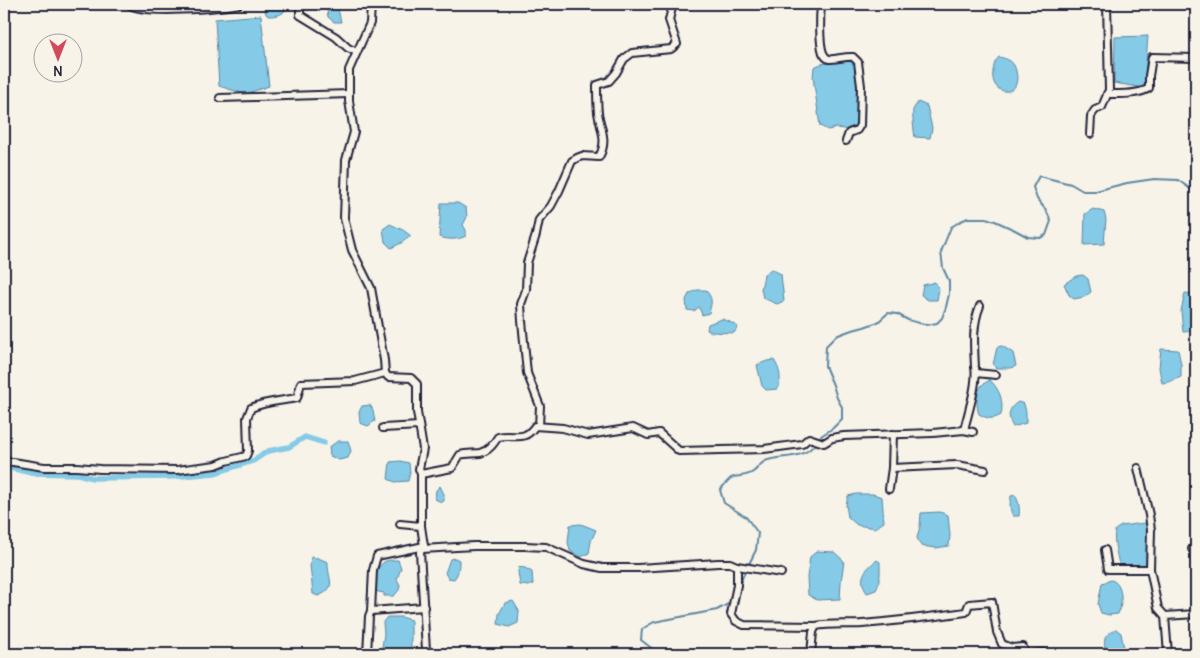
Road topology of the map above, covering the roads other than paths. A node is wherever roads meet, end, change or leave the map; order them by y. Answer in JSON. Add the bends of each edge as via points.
{"nodes":[{"id":1,"x":128,"y":4,"type":"edge"},
{"id":2,"x":239,"y":4,"type":"edge"},
{"id":3,"x":300,"y":4,"type":"edge"},
{"id":4,"x":371,"y":4,"type":"edge"},
{"id":5,"x":673,"y":4,"type":"edge"},
{"id":6,"x":821,"y":4,"type":"edge"},
{"id":7,"x":1107,"y":4,"type":"edge"},
{"id":8,"x":357,"y":52,"type":"junction"},
{"id":9,"x":1196,"y":58,"type":"edge"},
{"id":10,"x":349,"y":94,"type":"junction"},
{"id":11,"x":1107,"y":94,"type":"junction"},
{"id":12,"x":220,"y":98,"type":"dead end"},
{"id":13,"x":1090,"y":134,"type":"dead end"},
{"id":14,"x":846,"y":141,"type":"dead end"},
{"id":15,"x":980,"y":306,"type":"dead end"},
{"id":16,"x":976,"y":373,"type":"junction"},
{"id":17,"x":385,"y":374,"type":"junction"},
{"id":18,"x":996,"y":375,"type":"dead end"},
{"id":19,"x":419,"y":426,"type":"junction"},
{"id":20,"x":539,"y":426,"type":"junction"},
{"id":21,"x":384,"y":428,"type":"dead end"},
{"id":22,"x":964,"y":430,"type":"junction"},
{"id":23,"x":973,"y":432,"type":"dead end"},
{"id":24,"x":893,"y":434,"type":"junction"},
{"id":25,"x":4,"y":462,"type":"edge"},
{"id":26,"x":892,"y":468,"type":"junction"},
{"id":27,"x":1138,"y":468,"type":"dead end"},
{"id":28,"x":985,"y":470,"type":"dead end"},
{"id":29,"x":421,"y":474,"type":"junction"},
{"id":30,"x":889,"y":489,"type":"dead end"},
{"id":31,"x":400,"y":524,"type":"dead end"},
{"id":32,"x":421,"y":526,"type":"junction"},
{"id":33,"x":423,"y":547,"type":"junction"},
{"id":34,"x":1105,"y":550,"type":"dead end"},
{"id":35,"x":737,"y":566,"type":"junction"},
{"id":36,"x":1150,"y":569,"type":"junction"},
{"id":37,"x":781,"y":573,"type":"dead end"},
{"id":38,"x":424,"y":607,"type":"junction"},
{"id":39,"x":371,"y":611,"type":"junction"},
{"id":40,"x":1196,"y":614,"type":"edge"},
{"id":41,"x":1165,"y":616,"type":"junction"},
{"id":42,"x":816,"y":626,"type":"junction"},
{"id":43,"x":366,"y":654,"type":"edge"},
{"id":44,"x":428,"y":654,"type":"edge"},
{"id":45,"x":811,"y":654,"type":"edge"},
{"id":46,"x":1025,"y":654,"type":"edge"},
{"id":47,"x":1033,"y":654,"type":"edge"},
{"id":48,"x":1043,"y":654,"type":"edge"},
{"id":49,"x":1168,"y":654,"type":"edge"}],
"edges":[{"from":1,"to":2,"type":"street","via":[[147,10],[161,10]]},
{"from":3,"to":8,"type":"street","via":[[300,16]]},
{"from":4,"to":8,"type":"street","via":[[370,23]]},
{"from":5,"to":20,"type":"street","via":[[668,20],[677,44],[671,49],[632,53],[609,81],[597,85],[602,152],[599,157],[582,156],[572,161],[551,206],[539,220],[527,263],[526,290],[521,304],[527,374],[540,406]]},
{"from":6,"to":14,"type":"street","via":[[823,54],[829,59],[853,57],[859,67],[860,125],[857,130],[849,132]]},
{"from":7,"to":11,"type":"street"},
{"from":8,"to":10,"type":"street","via":[[349,70]]},
{"from":9,"to":11,"type":"street","via":[[1152,57],[1148,88],[1128,94]]},
{"from":10,"to":12,"type":"street"},
{"from":10,"to":17,"type":"street","via":[[354,132],[346,160],[344,218],[352,250],[371,288]]},
{"from":11,"to":13,"type":"street","via":[[1102,107],[1091,116]]},
{"from":15,"to":16,"type":"street","via":[[974,325]]},
{"from":16,"to":18,"type":"street"},
{"from":16,"to":22,"type":"street"},
{"from":17,"to":19,"type":"street","via":[[388,377],[411,378],[417,384]]},
{"from":17,"to":25,"type":"street","via":[[355,381],[301,383],[297,398],[262,403],[251,408],[247,418],[246,456],[216,465],[177,470],[44,467]]},
{"from":19,"to":21,"type":"street"},
{"from":19,"to":29,"type":"street","via":[[423,449]]},
{"from":20,"to":24,"type":"street","via":[[588,435],[633,428],[648,435],[659,433],[679,451],[764,449],[802,444],[809,438],[824,443],[844,436]]},
{"from":20,"to":29,"type":"street","via":[[518,437],[498,437],[482,453],[460,455],[452,468]]},
{"from":22,"to":23,"type":"street"},
{"from":22,"to":24,"type":"street"},
{"from":24,"to":26,"type":"street"},
{"from":26,"to":28,"type":"street","via":[[957,465]]},
{"from":26,"to":30,"type":"street"},
{"from":27,"to":36,"type":"street","via":[[1151,530]]},
{"from":29,"to":32,"type":"street"},
{"from":31,"to":32,"type":"street"},
{"from":32,"to":33,"type":"street"},
{"from":33,"to":35,"type":"street","via":[[546,547],[584,564],[602,568],[718,562]]},
{"from":33,"to":38,"type":"street","via":[[420,552]]},
{"from":33,"to":39,"type":"street","via":[[377,556]]},
{"from":34,"to":36,"type":"street","via":[[1108,570]]},
{"from":35,"to":37,"type":"street"},
{"from":35,"to":42,"type":"street","via":[[731,614],[736,621],[744,625]]},
{"from":36,"to":41,"type":"street","via":[[1158,608]]},
{"from":38,"to":39,"type":"street"},
{"from":38,"to":44,"type":"street"},
{"from":39,"to":43,"type":"street"},
{"from":40,"to":41,"type":"street"},
{"from":41,"to":49,"type":"street"},
{"from":42,"to":45,"type":"street"},
{"from":42,"to":46,"type":"street","via":[[940,616],[966,612],[969,604],[992,602],[1002,644],[1012,648],[1023,647]]},
{"from":47,"to":48,"type":"street"}]}
